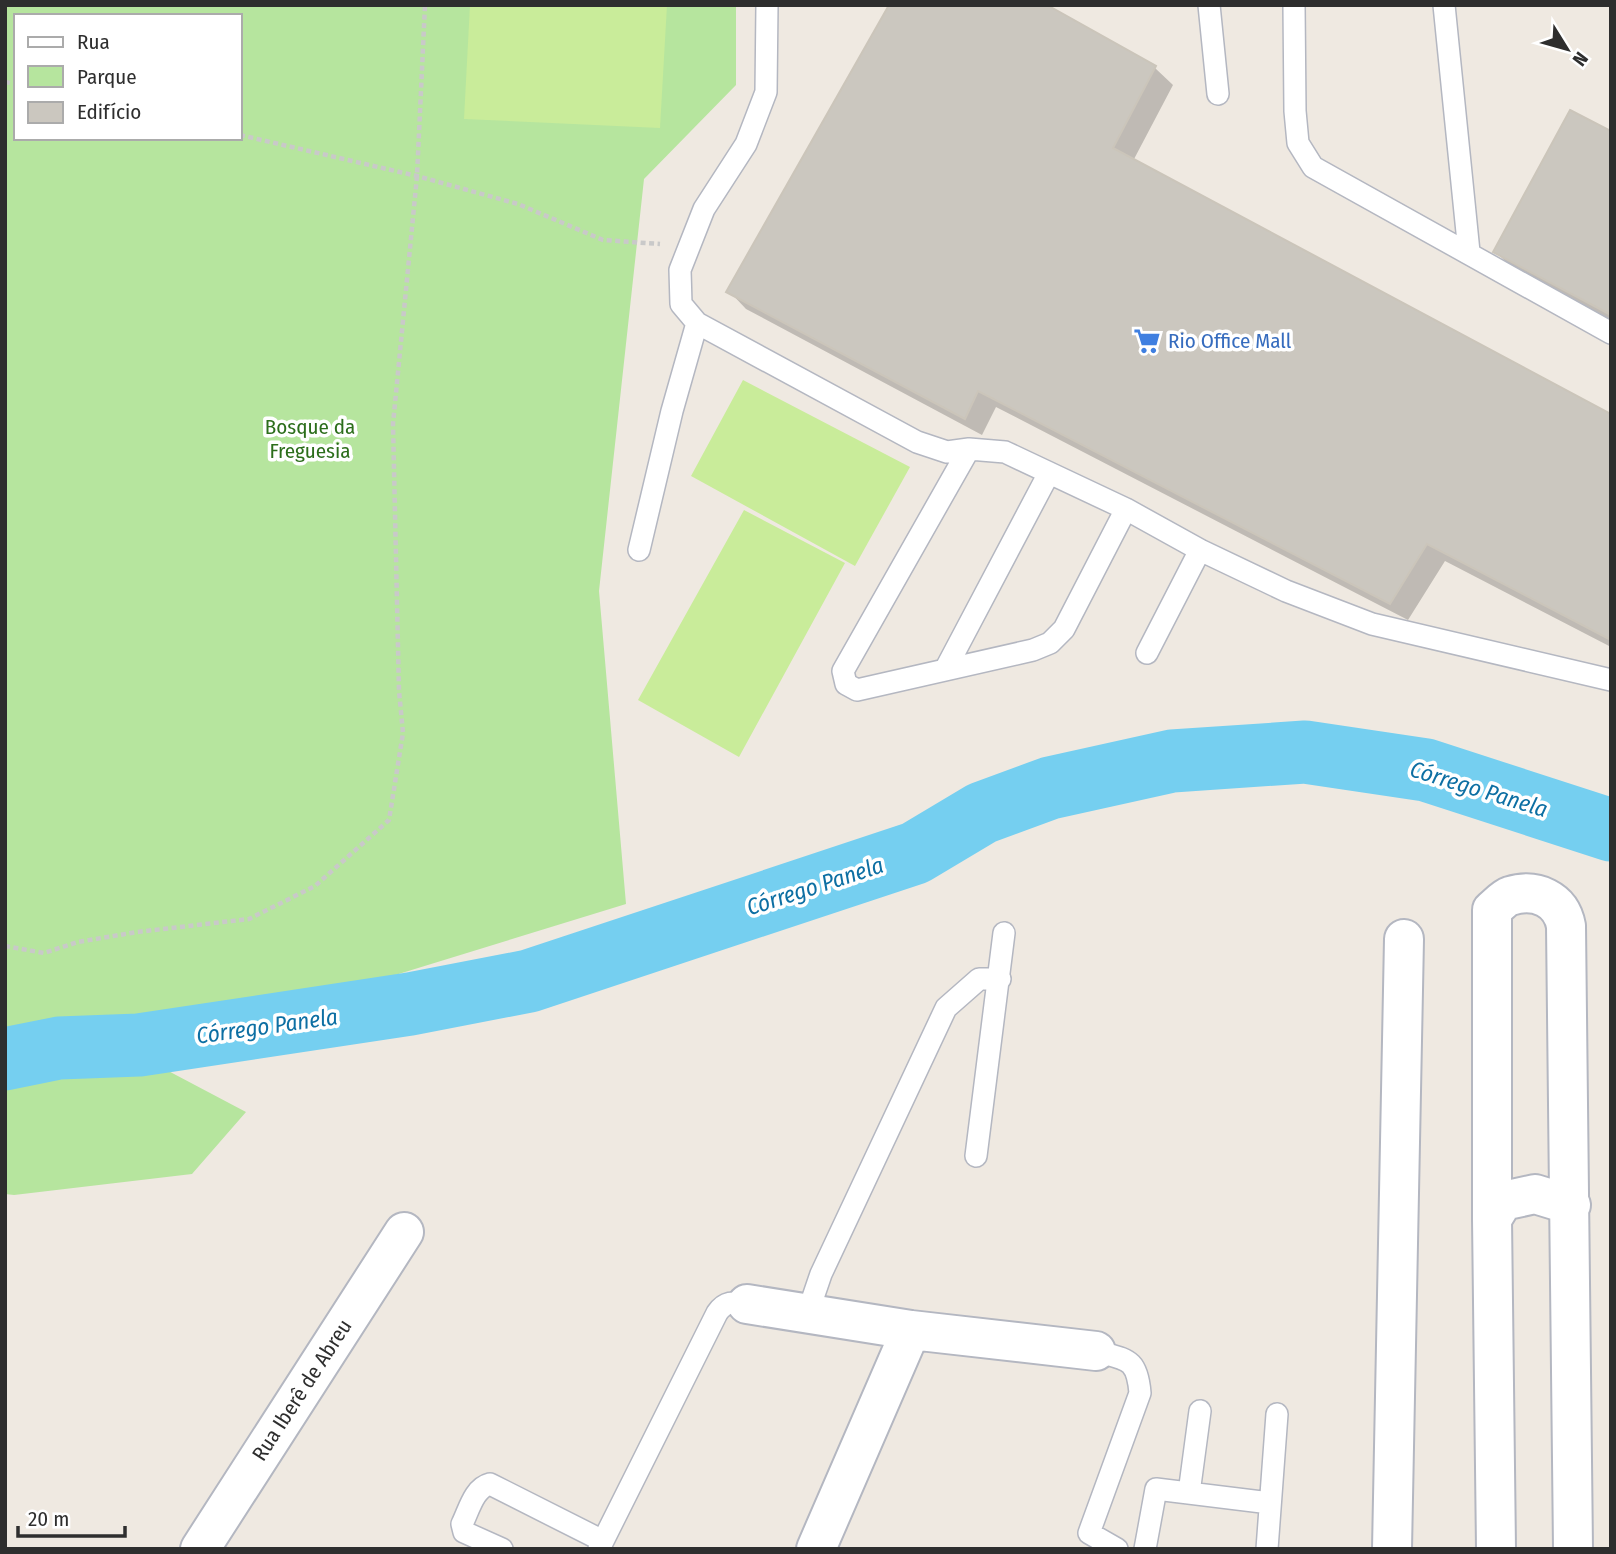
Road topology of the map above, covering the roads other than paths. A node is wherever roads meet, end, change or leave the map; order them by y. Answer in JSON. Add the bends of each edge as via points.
{"nodes":[{"id":1,"x":767,"y":5,"type":"edge"},
{"id":2,"x":1209,"y":5,"type":"edge"},
{"id":3,"x":1294,"y":5,"type":"edge"},
{"id":4,"x":1444,"y":5,"type":"edge"},
{"id":5,"x":1218,"y":94,"type":"dead end"},
{"id":6,"x":1469,"y":252,"type":"junction"},
{"id":7,"x":697,"y":323,"type":"junction"},
{"id":8,"x":1611,"y":333,"type":"edge"},
{"id":9,"x":969,"y":449,"type":"junction"},
{"id":10,"x":1049,"y":472,"type":"junction"},
{"id":11,"x":1126,"y":509,"type":"junction"},
{"id":12,"x":639,"y":550,"type":"dead end"},
{"id":13,"x":1200,"y":550,"type":"junction"},
{"id":14,"x":1147,"y":653,"type":"dead end"},
{"id":15,"x":945,"y":670,"type":"junction"},
{"id":16,"x":1611,"y":680,"type":"edge"},
{"id":17,"x":1004,"y":933,"type":"dead end"},
{"id":18,"x":1404,"y":939,"type":"dead end"},
{"id":19,"x":1000,"y":979,"type":"junction"},
{"id":20,"x":976,"y":1156,"type":"dead end"},
{"id":21,"x":1570,"y":1205,"type":"junction"},
{"id":22,"x":1492,"y":1219,"type":"junction"},
{"id":23,"x":404,"y":1232,"type":"dead end"},
{"id":24,"x":747,"y":1304,"type":"joint"},
{"id":25,"x":807,"y":1315,"type":"junction"},
{"id":26,"x":911,"y":1330,"type":"junction"},
{"id":27,"x":1096,"y":1351,"type":"joint"},
{"id":28,"x":1200,"y":1411,"type":"dead end"},
{"id":29,"x":1277,"y":1414,"type":"dead end"},
{"id":30,"x":1189,"y":1493,"type":"junction"},
{"id":31,"x":1269,"y":1503,"type":"junction"},
{"id":32,"x":1087,"y":1541,"type":"edge"},
{"id":33,"x":601,"y":1545,"type":"edge"},
{"id":34,"x":200,"y":1549,"type":"edge"},
{"id":35,"x":502,"y":1549,"type":"edge"},
{"id":36,"x":816,"y":1549,"type":"edge"},
{"id":37,"x":1117,"y":1549,"type":"edge"},
{"id":38,"x":1144,"y":1549,"type":"edge"},
{"id":39,"x":1267,"y":1549,"type":"edge"},
{"id":40,"x":1392,"y":1549,"type":"edge"},
{"id":41,"x":1496,"y":1549,"type":"edge"},
{"id":42,"x":1573,"y":1549,"type":"edge"}],
"edges":[{"from":1,"to":7,"type":"lane","via":[[766,92],[746,144],[704,209],[680,270],[681,304]]},
{"from":2,"to":5,"type":"lane"},
{"from":3,"to":6,"type":"lane","via":[[1298,143],[1313,167]]},
{"from":4,"to":6,"type":"lane"},
{"from":6,"to":8,"type":"lane"},
{"from":7,"to":9,"type":"lane","via":[[917,442],[947,452]]},
{"from":7,"to":12,"type":"lane"},
{"from":9,"to":10,"type":"lane","via":[[1005,452]]},
{"from":9,"to":15,"type":"lane","via":[[843,671],[846,684],[858,690]]},
{"from":10,"to":11,"type":"lane"},
{"from":10,"to":15,"type":"lane"},
{"from":11,"to":13,"type":"lane"},
{"from":11,"to":15,"type":"lane","via":[[1063,629],[1050,643]]},
{"from":13,"to":14,"type":"lane"},
{"from":13,"to":16,"type":"lane","via":[[1286,591],[1372,624]]},
{"from":17,"to":19,"type":"lane"},
{"from":18,"to":40,"type":"street"},
{"from":19,"to":20,"type":"lane"},
{"from":19,"to":25,"type":"lane","via":[[979,979],[946,1008],[821,1274]]},
{"from":21,"to":22,"type":"street","via":[[1535,1194],[1503,1201]]},
{"from":21,"to":22,"type":"street","via":[[1564,912],[1552,900],[1532,894],[1508,897],[1492,910]]},
{"from":21,"to":42,"type":"street"},
{"from":22,"to":41,"type":"street"},
{"from":23,"to":34,"type":"street","name":"Rua Iberê de Abreu"},
{"from":24,"to":25,"type":"street"},
{"from":24,"to":33,"type":"lane","via":[[730,1302],[717,1313]]},
{"from":25,"to":26,"type":"street"},
{"from":26,"to":27,"type":"street"},
{"from":26,"to":36,"type":"street"},
{"from":27,"to":32,"type":"lane","via":[[1130,1361],[1139,1374],[1140,1393]]},
{"from":28,"to":30,"type":"lane"},
{"from":29,"to":31,"type":"lane"},
{"from":30,"to":31,"type":"lane"},
{"from":30,"to":38,"type":"lane","via":[[1156,1489]]},
{"from":31,"to":39,"type":"lane"},
{"from":32,"to":37,"type":"lane"},
{"from":33,"to":35,"type":"lane","via":[[490,1484],[478,1491],[462,1524],[464,1532]]}]}
